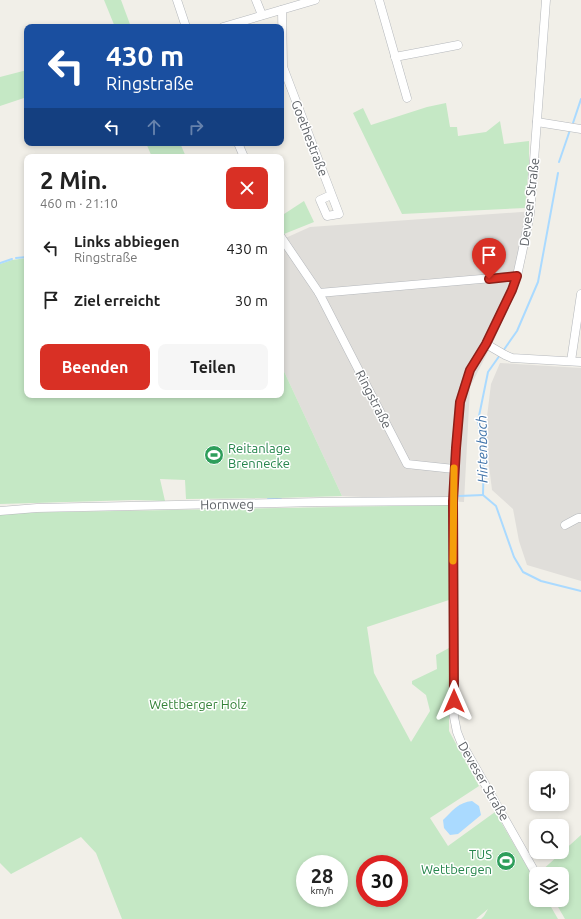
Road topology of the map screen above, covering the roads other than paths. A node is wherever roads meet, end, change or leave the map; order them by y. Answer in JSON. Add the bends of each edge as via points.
{"nodes":[{"id":1,"x":177,"y":0,"type":"edge"},
{"id":2,"x":256,"y":0,"type":"edge"},
{"id":3,"x":315,"y":0,"type":"edge"},
{"id":4,"x":378,"y":0,"type":"edge"},
{"id":5,"x":546,"y":0,"type":"edge"},
{"id":6,"x":306,"y":1,"type":"edge"},
{"id":7,"x":282,"y":10,"type":"junction"},
{"id":8,"x":262,"y":16,"type":"junction"},
{"id":9,"x":185,"y":24,"type":"edge"},
{"id":10,"x":234,"y":24,"type":"edge"},
{"id":11,"x":282,"y":24,"type":"edge"},
{"id":12,"x":458,"y":45,"type":"dead end"},
{"id":13,"x":395,"y":57,"type":"junction"},
{"id":14,"x":284,"y":72,"type":"edge"},
{"id":15,"x":408,"y":98,"type":"dead end"},
{"id":16,"x":537,"y":122,"type":"junction"},
{"id":17,"x":581,"y":129,"type":"edge"},
{"id":18,"x":331,"y":195,"type":"dead end"},
{"id":19,"x":284,"y":242,"type":"edge"},
{"id":20,"x":517,"y":276,"type":"junction"},
{"id":21,"x":319,"y":293,"type":"junction"},
{"id":22,"x":581,"y":294,"type":"edge"},
{"id":23,"x":486,"y":344,"type":"junction"},
{"id":24,"x":571,"y":362,"type":"junction"},
{"id":25,"x":581,"y":362,"type":"edge"},
{"id":26,"x":454,"y":468,"type":"junction"},
{"id":27,"x":453,"y":501,"type":"junction"},
{"id":28,"x":0,"y":511,"type":"edge"},
{"id":29,"x":581,"y":518,"type":"edge"},
{"id":30,"x":565,"y":525,"type":"dead end"},
{"id":31,"x":532,"y":867,"type":"edge"}],
"edges":[{"from":1,"to":9,"type":"street"},
{"from":2,"to":8,"type":"street"},
{"from":3,"to":6,"type":"street"},
{"from":4,"to":13,"type":"street"},
{"from":5,"to":16,"type":"street","name":"Deveser Straße"},
{"from":6,"to":7,"type":"street"},
{"from":7,"to":8,"type":"street"},
{"from":7,"to":11,"type":"street","name":"Goethestraße"},
{"from":8,"to":10,"type":"street"},
{"from":12,"to":13,"type":"street"},
{"from":13,"to":15,"type":"street"},
{"from":14,"to":18,"type":"street","name":"Goethestraße"},
{"from":16,"to":17,"type":"street"},
{"from":16,"to":20,"type":"street","name":"Deveser Straße","via":[[530,218]]},
{"from":19,"to":21,"type":"street","name":"Ringstraße"},
{"from":20,"to":21,"type":"street"},
{"from":20,"to":23,"type":"street","name":"Deveser Straße"},
{"from":21,"to":26,"type":"street","name":"Ringstraße","via":[[407,464]]},
{"from":22,"to":24,"type":"street"},
{"from":23,"to":24,"type":"street","via":[[512,358]]},
{"from":23,"to":26,"type":"street","name":"Deveser Straße","via":[[470,370],[460,402]]},
{"from":24,"to":25,"type":"street"},
{"from":26,"to":27,"type":"street","name":"Deveser Straße"},
{"from":27,"to":28,"type":"street","name":"Hornweg","via":[[37,508]]},
{"from":27,"to":31,"type":"street","name":"Deveser Straße","via":[[454,717],[457,732]]},
{"from":29,"to":30,"type":"street"}]}
